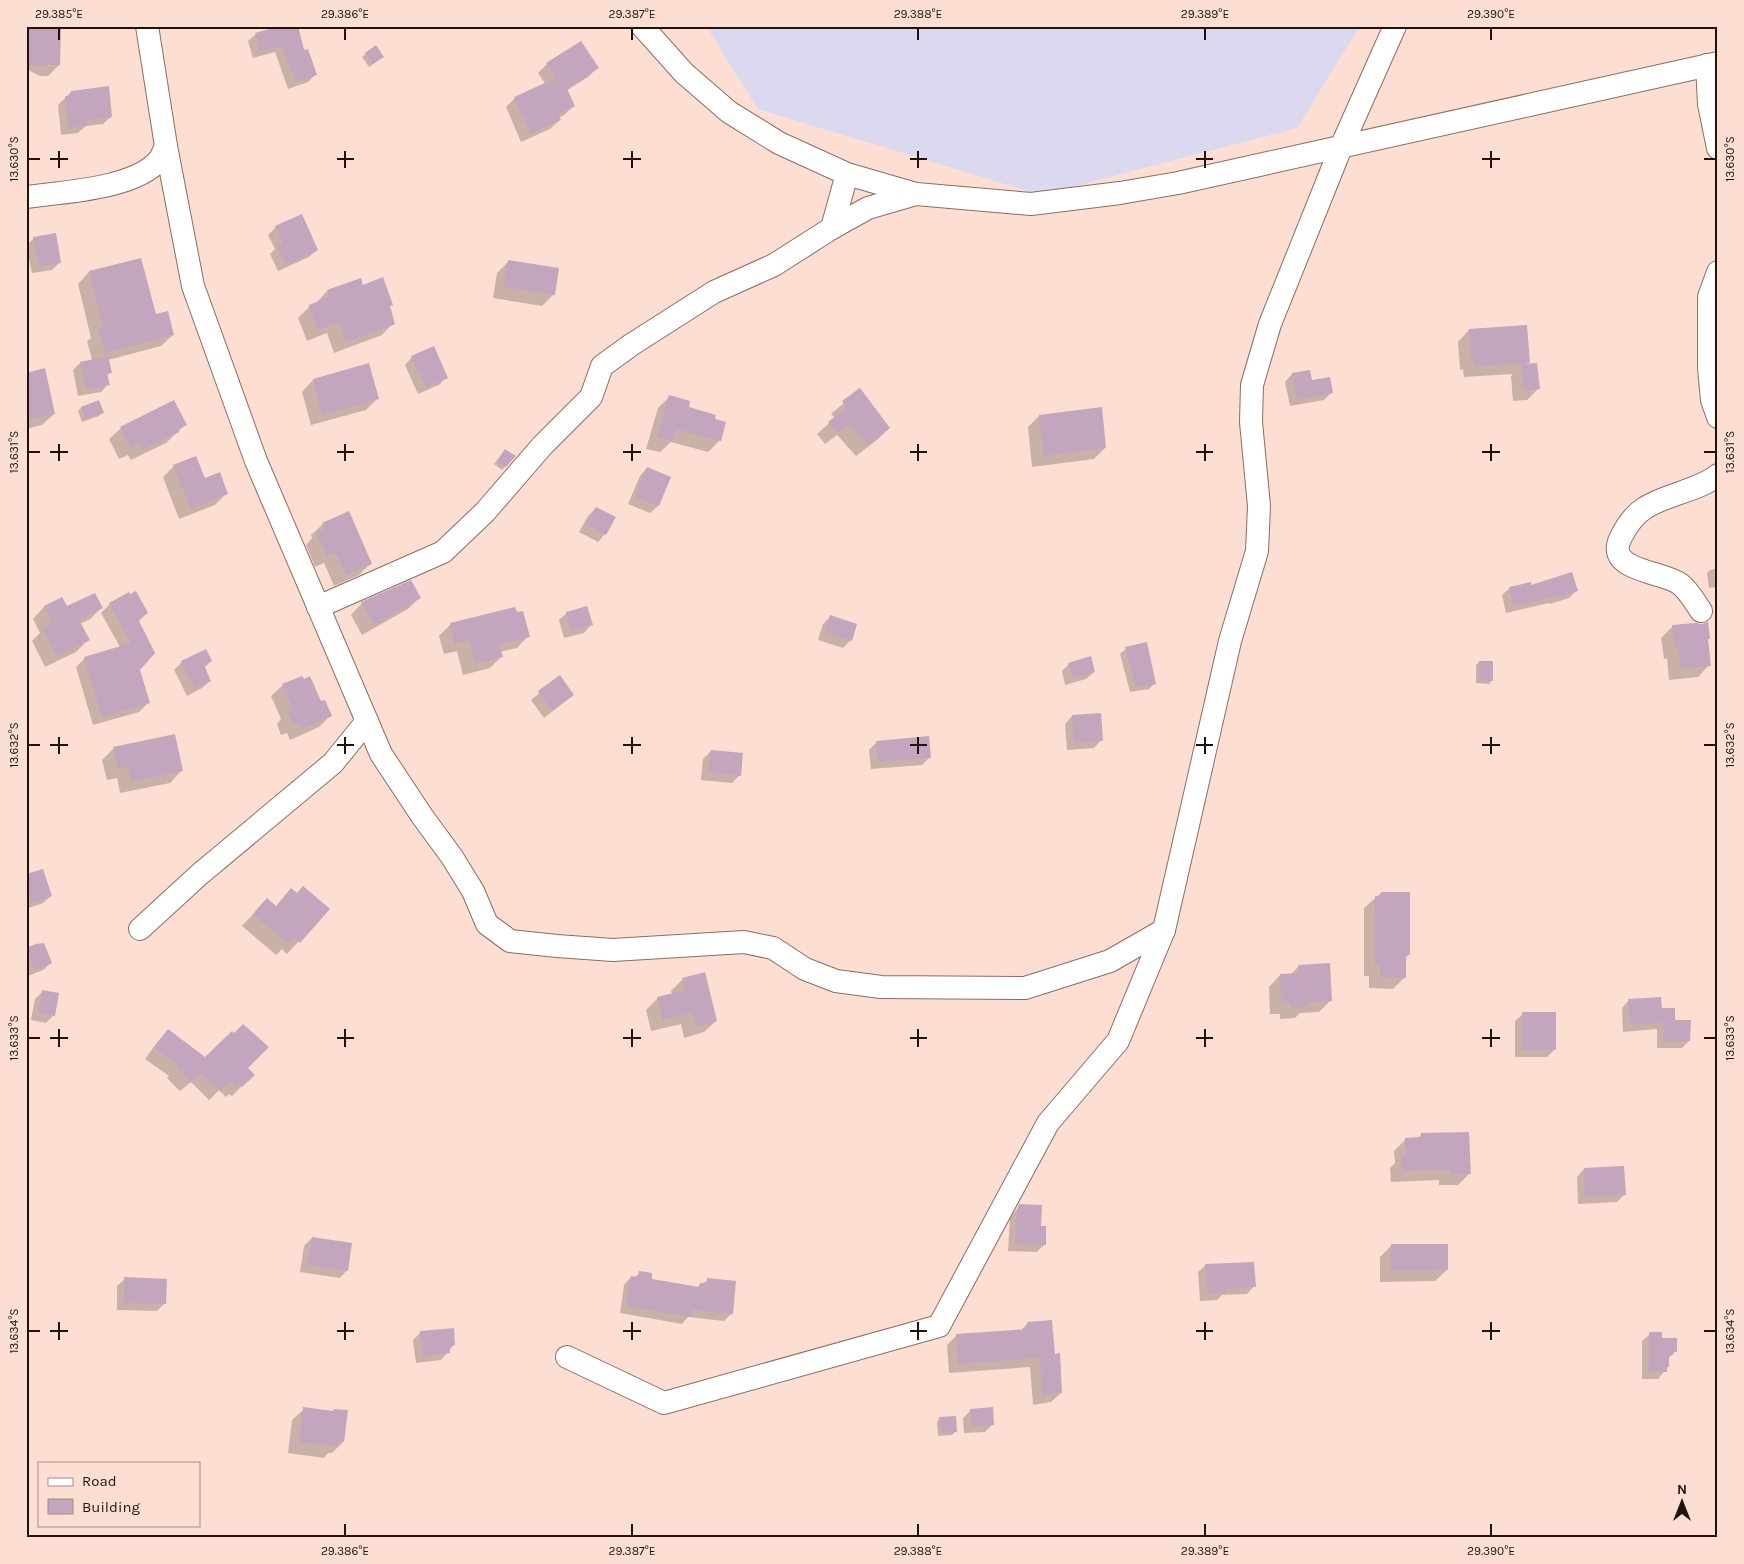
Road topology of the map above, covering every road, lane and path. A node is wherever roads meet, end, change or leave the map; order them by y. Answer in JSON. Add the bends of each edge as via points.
{"nodes":[{"id":1,"x":147,"y":26,"type":"edge"},
{"id":2,"x":642,"y":26,"type":"edge"},
{"id":3,"x":1392,"y":29,"type":"edge"},
{"id":4,"x":1712,"y":64,"type":"edge"},
{"id":5,"x":1342,"y":145,"type":"junction"},
{"id":6,"x":166,"y":146,"type":"junction"},
{"id":7,"x":1718,"y":148,"type":"edge"},
{"id":8,"x":848,"y":174,"type":"junction"},
{"id":9,"x":916,"y":194,"type":"junction"},
{"id":10,"x":26,"y":197,"type":"edge"},
{"id":11,"x":832,"y":228,"type":"junction"},
{"id":12,"x":1718,"y":272,"type":"edge"},
{"id":13,"x":1718,"y":417,"type":"edge"},
{"id":14,"x":1718,"y":474,"type":"edge"},
{"id":15,"x":318,"y":607,"type":"junction"},
{"id":16,"x":1702,"y":611,"type":"dead end"},
{"id":17,"x":367,"y":721,"type":"junction"},
{"id":18,"x":140,"y":929,"type":"dead end"},
{"id":19,"x":1164,"y":930,"type":"junction"},
{"id":20,"x":567,"y":1357,"type":"dead end"}],
"edges":[{"from":1,"to":6,"type":"street"},
{"from":2,"to":8,"type":"street","via":[[684,73],[730,112],[779,143]]},
{"from":3,"to":5,"type":"street"},
{"from":4,"to":5,"type":"street"},
{"from":4,"to":7,"type":"street","via":[[1709,104]]},
{"from":5,"to":9,"type":"street","via":[[1178,183],[1030,204]]},
{"from":5,"to":19,"type":"street","via":[[1270,324],[1252,385],[1251,422],[1259,506],[1257,551],[1230,641]]},
{"from":6,"to":10,"type":"street","via":[[158,160],[142,173],[112,184]]},
{"from":6,"to":15,"type":"street","via":[[193,286],[256,461]]},
{"from":8,"to":9,"type":"street"},
{"from":8,"to":11,"type":"street"},
{"from":9,"to":11,"type":"street","via":[[868,208]]},
{"from":11,"to":15,"type":"street","via":[[774,265],[714,292],[602,366],[591,397],[542,446],[485,512],[443,552]]},
{"from":12,"to":13,"type":"street","via":[[1709,297],[1709,368],[1712,400]]},
{"from":14,"to":16,"type":"street","via":[[1645,508],[1636,515],[1617,545],[1619,556],[1628,564],[1680,584]]},
{"from":15,"to":17,"type":"street"},
{"from":17,"to":18,"type":"street","via":[[333,763],[200,874]]},
{"from":17,"to":19,"type":"street","via":[[381,754],[452,857],[473,891],[487,924],[510,941],[614,950],[744,942],[773,948],[805,969],[836,981],[881,987],[1025,988],[1110,960]]},
{"from":19,"to":20,"type":"street","via":[[1118,1041],[1048,1122],[939,1326],[664,1403]]}]}
